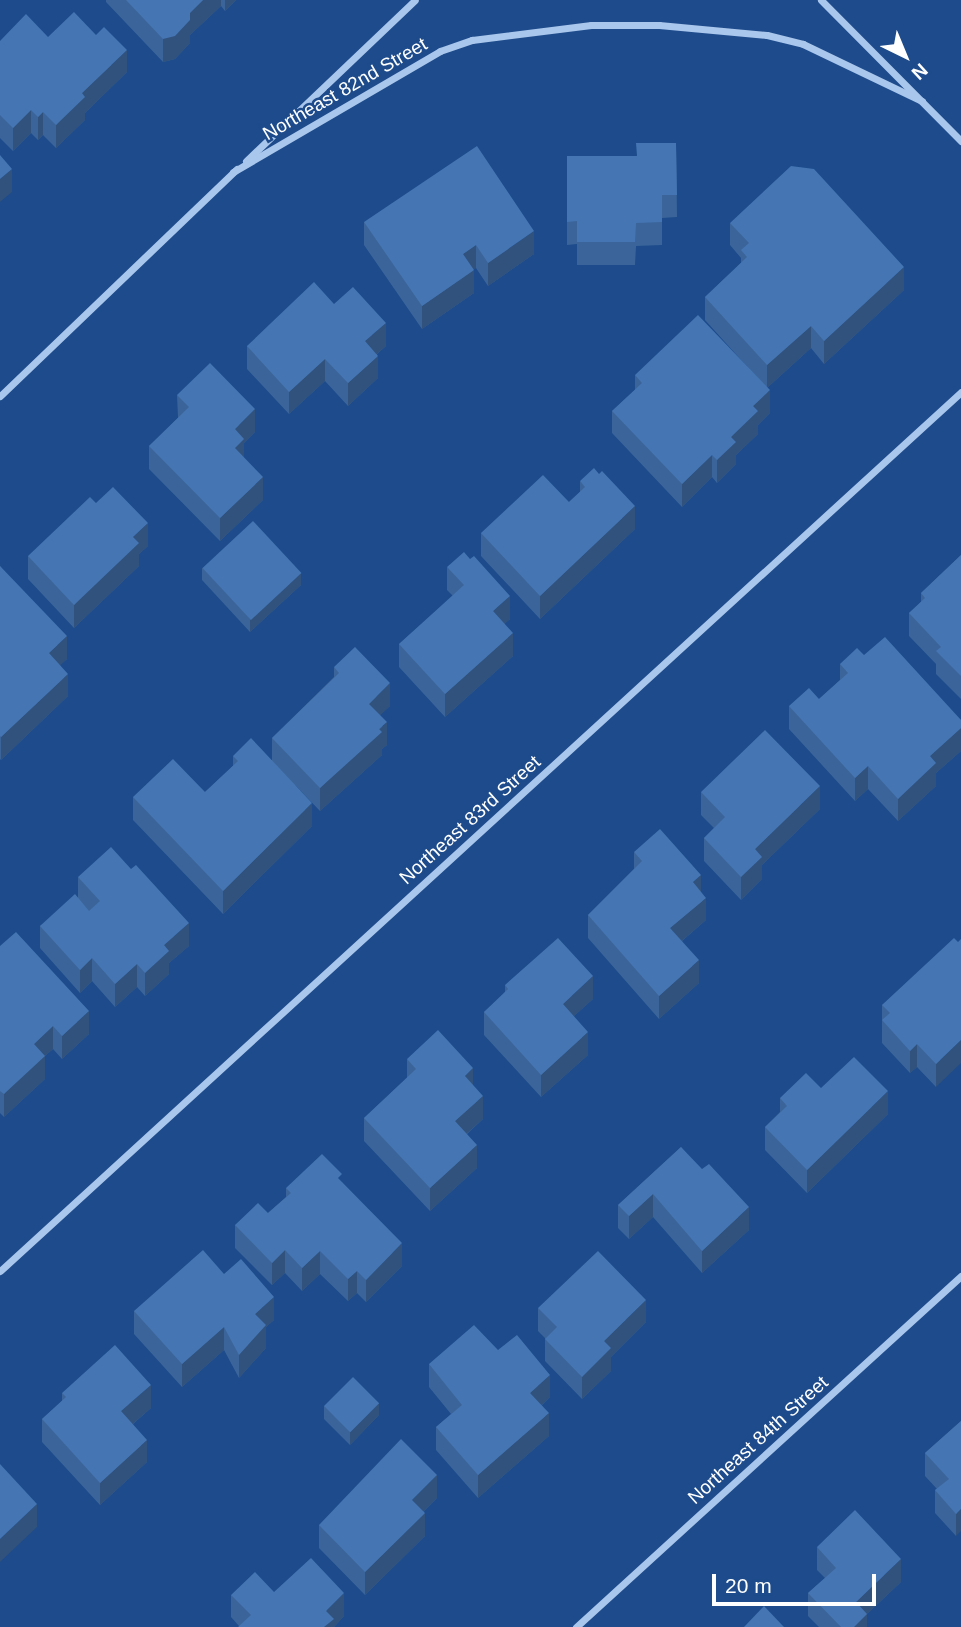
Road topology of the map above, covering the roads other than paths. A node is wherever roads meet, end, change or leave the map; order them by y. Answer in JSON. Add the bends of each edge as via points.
{"nodes":[{"id":1,"x":415,"y":0,"type":"edge"},
{"id":2,"x":821,"y":0,"type":"edge"},
{"id":3,"x":922,"y":101,"type":"junction"},
{"id":4,"x":961,"y":141,"type":"edge"},
{"id":5,"x":233,"y":173,"type":"junction"},
{"id":6,"x":961,"y":392,"type":"edge"},
{"id":7,"x":0,"y":396,"type":"edge"},
{"id":8,"x":0,"y":1271,"type":"edge"},
{"id":9,"x":961,"y":1276,"type":"edge"},
{"id":10,"x":576,"y":1627,"type":"edge"}],
"edges":[{"from":1,"to":5,"type":"street","name":"Northeast 82nd Street"},
{"from":2,"to":3,"type":"street"},
{"from":3,"to":4,"type":"street"},
{"from":3,"to":5,"type":"street","name":"Northeast 82nd Street","via":[[803,44],[767,35],[659,24],[591,25],[472,40],[440,51]]},
{"from":5,"to":7,"type":"street","name":"Northeast 82nd Street"},
{"from":6,"to":8,"type":"street","name":"Northeast 83rd Street"},
{"from":9,"to":10,"type":"street","name":"Northeast 84th Street"}]}
